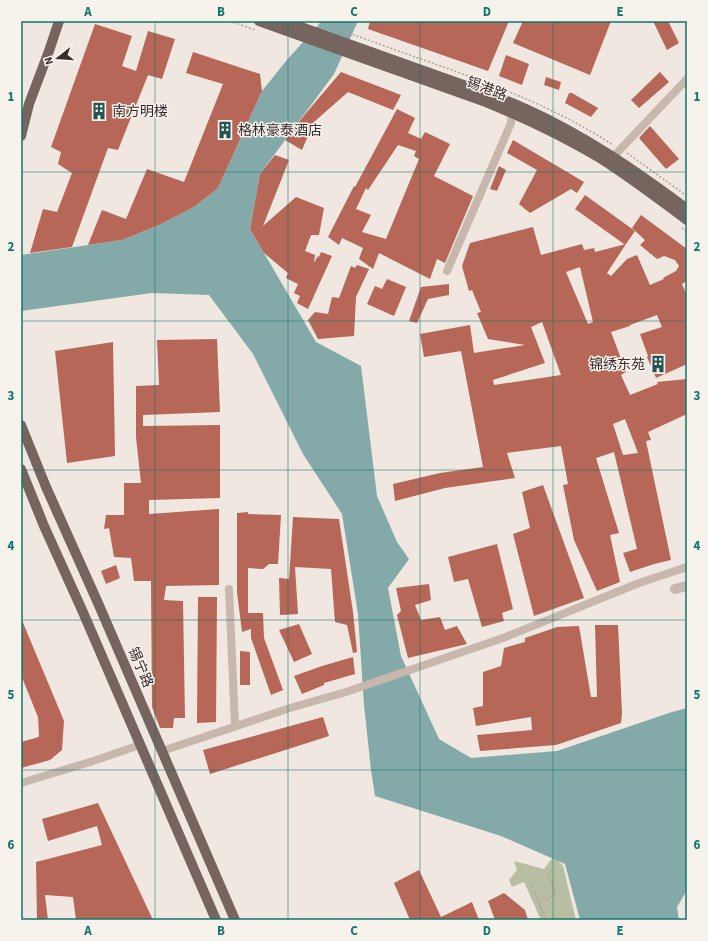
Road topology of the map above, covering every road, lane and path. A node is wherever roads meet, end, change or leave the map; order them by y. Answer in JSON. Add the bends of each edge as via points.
{"nodes":[{"id":1,"x":59,"y":21,"type":"edge"},
{"id":2,"x":259,"y":21,"type":"edge"},
{"id":3,"x":284,"y":21,"type":"edge"},
{"id":4,"x":315,"y":21,"type":"edge"},
{"id":5,"x":353,"y":35,"type":"dead end"},
{"id":6,"x":316,"y":37,"type":"junction"},
{"id":7,"x":344,"y":47,"type":"junction"},
{"id":8,"x":687,"y":79,"type":"edge"},
{"id":9,"x":512,"y":112,"type":"junction"},
{"id":10,"x":21,"y":136,"type":"edge"},
{"id":11,"x":613,"y":157,"type":"junction"},
{"id":12,"x":687,"y":209,"type":"edge"},
{"id":13,"x":684,"y":224,"type":"edge"},
{"id":14,"x":687,"y":232,"type":"edge"},
{"id":15,"x":447,"y":271,"type":"dead end"},
{"id":16,"x":21,"y":425,"type":"edge"},
{"id":17,"x":21,"y":469,"type":"edge"},
{"id":18,"x":687,"y":567,"type":"edge"},
{"id":19,"x":687,"y":586,"type":"edge"},
{"id":20,"x":229,"y":589,"type":"dead end"},
{"id":21,"x":676,"y":589,"type":"dead end"},
{"id":22,"x":235,"y":726,"type":"junction"},
{"id":23,"x":140,"y":745,"type":"junction"},
{"id":24,"x":162,"y":751,"type":"junction"},
{"id":25,"x":21,"y":782,"type":"edge"},
{"id":26,"x":553,"y":869,"type":"dead end"},
{"id":27,"x":532,"y":886,"type":"dead end"},
{"id":28,"x":539,"y":903,"type":"junction"},
{"id":29,"x":543,"y":912,"type":"junction"},
{"id":30,"x":538,"y":915,"type":"dead end"},
{"id":31,"x":216,"y":920,"type":"edge"},
{"id":32,"x":235,"y":920,"type":"edge"},
{"id":33,"x":546,"y":920,"type":"edge"}],
"edges":[{"from":1,"to":10,"type":"main road","via":[[29,104]]},
{"from":2,"to":6,"type":"main road","name":"锡港路"},
{"from":3,"to":6,"type":"main road","name":"锡港路"},
{"from":4,"to":5,"type":"path"},
{"from":6,"to":7,"type":"main road","name":"锡港路"},
{"from":7,"to":9,"type":"main road","name":"锡港路"},
{"from":7,"to":11,"type":"main road","name":"锡港路","via":[[489,94],[526,109]]},
{"from":8,"to":11,"type":"street"},
{"from":9,"to":13,"type":"main road","name":"锡港路","via":[[601,159],[627,176]]},
{"from":9,"to":15,"type":"street","via":[[511,123]]},
{"from":11,"to":12,"type":"main road","name":"锡港路"},
{"from":13,"to":14,"type":"path"},
{"from":16,"to":24,"type":"main road","name":"锡宁路"},
{"from":17,"to":23,"type":"main road"},
{"from":18,"to":22,"type":"street","via":[[639,583],[504,638],[346,692]]},
{"from":19,"to":21,"type":"street"},
{"from":20,"to":22,"type":"street"},
{"from":22,"to":24,"type":"street"},
{"from":23,"to":25,"type":"street"},
{"from":23,"to":31,"type":"main road"},
{"from":24,"to":32,"type":"main road","name":"锡宁路"},
{"from":26,"to":28,"type":"path","via":[[548,874],[556,894]]},
{"from":27,"to":28,"type":"path"},
{"from":28,"to":29,"type":"path"},
{"from":29,"to":30,"type":"path"},
{"from":29,"to":33,"type":"path"}]}
